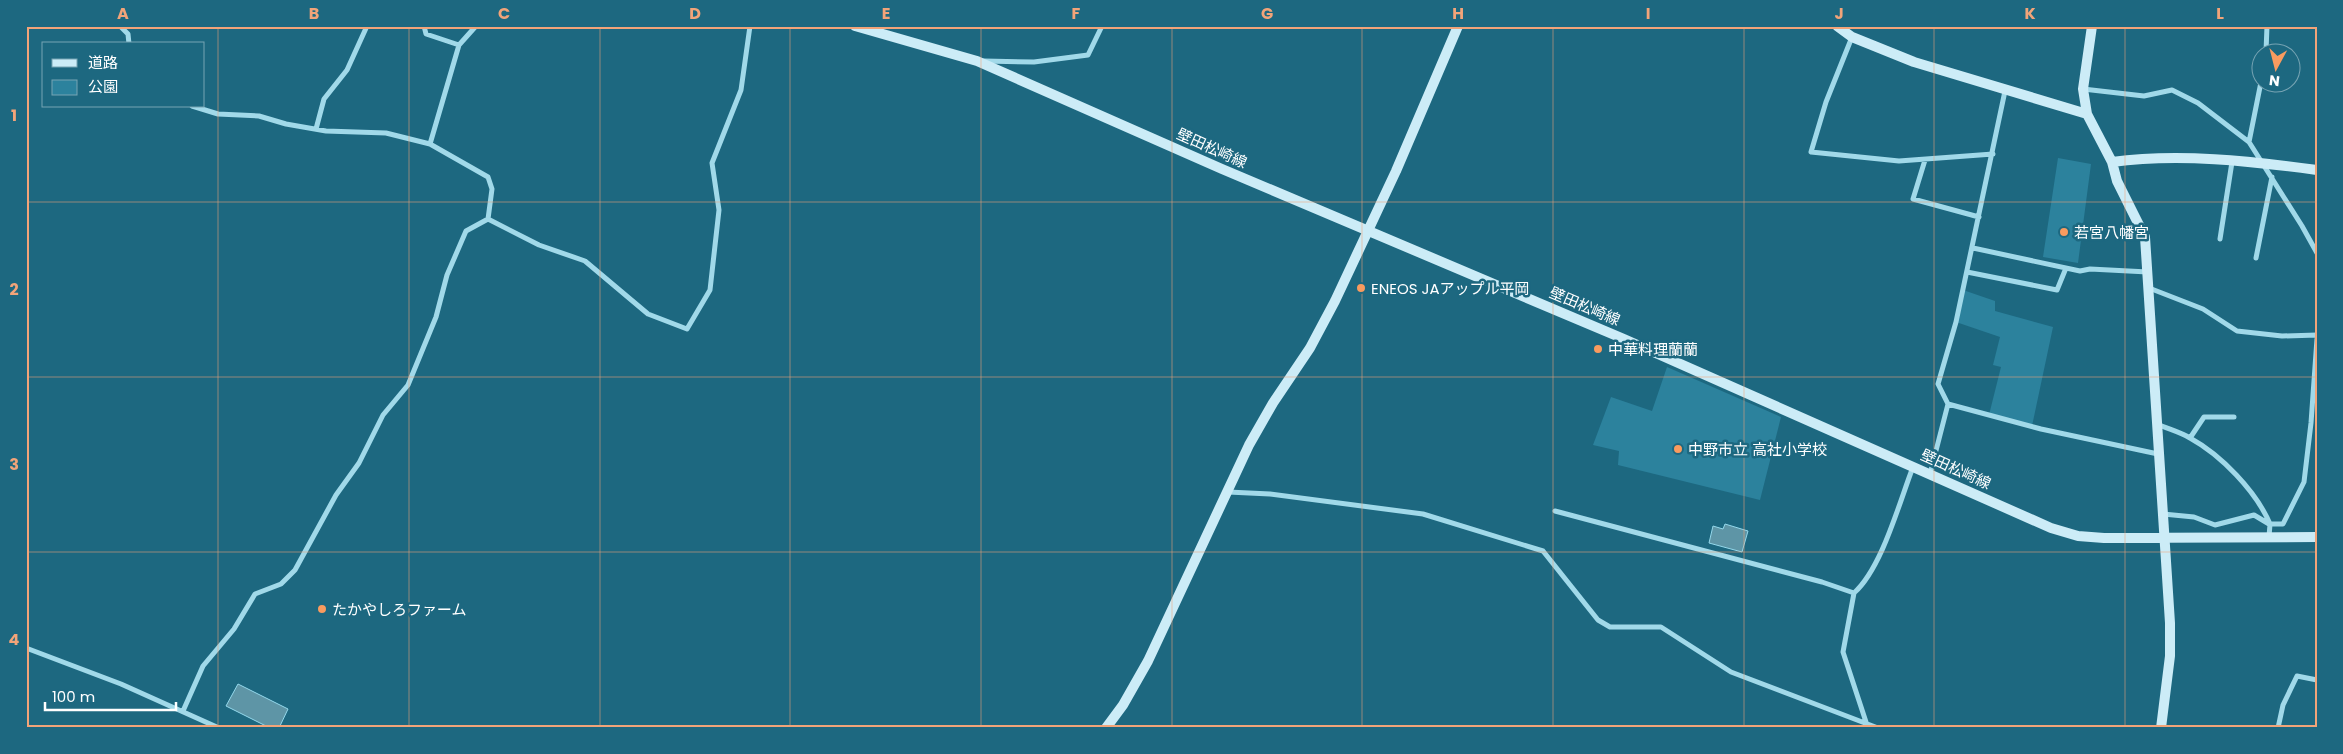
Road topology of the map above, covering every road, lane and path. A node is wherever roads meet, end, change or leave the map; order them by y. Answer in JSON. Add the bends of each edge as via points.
{"nodes":[{"id":1,"x":120,"y":26,"type":"edge"},
{"id":2,"x":367,"y":26,"type":"edge"},
{"id":3,"x":424,"y":26,"type":"edge"},
{"id":4,"x":476,"y":26,"type":"edge"},
{"id":5,"x":750,"y":26,"type":"edge"},
{"id":6,"x":854,"y":26,"type":"edge"},
{"id":7,"x":1102,"y":26,"type":"edge"},
{"id":8,"x":1458,"y":26,"type":"edge"},
{"id":9,"x":1837,"y":26,"type":"edge"},
{"id":10,"x":2092,"y":26,"type":"edge"},
{"id":11,"x":2267,"y":26,"type":"edge"},
{"id":12,"x":1852,"y":37,"type":"junction"},
{"id":13,"x":129,"y":42,"type":"edge"},
{"id":14,"x":2266,"y":42,"type":"edge"},
{"id":15,"x":458,"y":45,"type":"junction"},
{"id":16,"x":977,"y":61,"type":"junction"},
{"id":17,"x":2083,"y":89,"type":"junction"},
{"id":18,"x":2005,"y":91,"type":"junction"},
{"id":19,"x":2259,"y":92,"type":"edge"},
{"id":20,"x":198,"y":108,"type":"edge"},
{"id":21,"x":2087,"y":114,"type":"junction"},
{"id":22,"x":316,"y":128,"type":"junction"},
{"id":23,"x":2249,"y":142,"type":"junction"},
{"id":24,"x":430,"y":144,"type":"junction"},
{"id":25,"x":1993,"y":154,"type":"junction"},
{"id":26,"x":1925,"y":160,"type":"junction"},
{"id":27,"x":2112,"y":162,"type":"junction"},
{"id":28,"x":2232,"y":162,"type":"junction"},
{"id":29,"x":2264,"y":163,"type":"junction"},
{"id":30,"x":2317,"y":170,"type":"edge"},
{"id":31,"x":2272,"y":177,"type":"junction"},
{"id":32,"x":1979,"y":217,"type":"junction"},
{"id":33,"x":488,"y":219,"type":"junction"},
{"id":34,"x":1368,"y":231,"type":"junction"},
{"id":35,"x":2220,"y":239,"type":"dead end"},
{"id":36,"x":1973,"y":248,"type":"junction"},
{"id":37,"x":2317,"y":253,"type":"edge"},
{"id":38,"x":2256,"y":258,"type":"dead end"},
{"id":39,"x":2066,"y":268,"type":"junction"},
{"id":40,"x":1967,"y":272,"type":"junction"},
{"id":41,"x":2148,"y":272,"type":"junction"},
{"id":42,"x":2150,"y":288,"type":"junction"},
{"id":43,"x":2317,"y":335,"type":"edge"},
{"id":44,"x":2317,"y":340,"type":"edge"},
{"id":45,"x":1948,"y":404,"type":"junction"},
{"id":46,"x":2234,"y":418,"type":"dead end"},
{"id":47,"x":2157,"y":424,"type":"junction"},
{"id":48,"x":2190,"y":438,"type":"junction"},
{"id":49,"x":2158,"y":454,"type":"junction"},
{"id":50,"x":1914,"y":467,"type":"junction"},
{"id":51,"x":1930,"y":474,"type":"junction"},
{"id":52,"x":1227,"y":492,"type":"junction"},
{"id":53,"x":1555,"y":511,"type":"dead end"},
{"id":54,"x":2162,"y":514,"type":"junction"},
{"id":55,"x":2270,"y":524,"type":"junction"},
{"id":56,"x":2165,"y":537,"type":"junction"},
{"id":57,"x":2268,"y":537,"type":"junction"},
{"id":58,"x":2317,"y":537,"type":"edge"},
{"id":59,"x":1854,"y":593,"type":"junction"},
{"id":60,"x":26,"y":648,"type":"edge"},
{"id":61,"x":2317,"y":680,"type":"edge"},
{"id":62,"x":183,"y":711,"type":"junction"},
{"id":63,"x":1866,"y":722,"type":"junction"},
{"id":64,"x":219,"y":728,"type":"edge"},
{"id":65,"x":1106,"y":728,"type":"edge"},
{"id":66,"x":1878,"y":728,"type":"edge"},
{"id":67,"x":2161,"y":728,"type":"edge"},
{"id":68,"x":2278,"y":728,"type":"edge"}],
"edges":[{"from":1,"to":13,"type":"street","via":[[128,34]]},
{"from":2,"to":22,"type":"street","via":[[347,70],[324,99]]},
{"from":3,"to":15,"type":"street","via":[[426,34]]},
{"from":4,"to":15,"type":"street"},
{"from":5,"to":33,"type":"street","via":[[741,90],[712,163],[718,210],[710,290],[687,329],[648,314],[585,261],[539,245]]},
{"from":6,"to":16,"type":"street","name":"壁田松崎線"},
{"from":7,"to":16,"type":"street","via":[[1088,55],[1034,62]]},
{"from":8,"to":34,"type":"street"},
{"from":9,"to":12,"type":"street"},
{"from":10,"to":17,"type":"street"},
{"from":11,"to":14,"type":"street"},
{"from":12,"to":18,"type":"street","via":[[1914,62]]},
{"from":12,"to":26,"type":"street","via":[[1826,102],[1811,152],[1899,161]]},
{"from":15,"to":24,"type":"street"},
{"from":16,"to":34,"type":"street","name":"壁田松崎線"},
{"from":17,"to":21,"type":"street"},
{"from":17,"to":23,"type":"street","via":[[2144,96],[2172,90],[2198,103]]},
{"from":18,"to":21,"type":"street"},
{"from":18,"to":25,"type":"street"},
{"from":19,"to":23,"type":"street"},
{"from":20,"to":22,"type":"street","via":[[218,114],[259,116]]},
{"from":21,"to":27,"type":"street"},
{"from":22,"to":24,"type":"street","via":[[386,133]]},
{"from":23,"to":29,"type":"street"},
{"from":24,"to":33,"type":"street","via":[[488,177],[492,188]]},
{"from":25,"to":26,"type":"street"},
{"from":25,"to":32,"type":"street"},
{"from":26,"to":32,"type":"street","via":[[1913,199]]},
{"from":27,"to":28,"type":"street","via":[[2148,157]]},
{"from":27,"to":41,"type":"street","via":[[2117,181],[2146,237]]},
{"from":28,"to":29,"type":"street"},
{"from":28,"to":35,"type":"street"},
{"from":29,"to":30,"type":"street"},
{"from":29,"to":31,"type":"street"},
{"from":31,"to":37,"type":"street"},
{"from":31,"to":38,"type":"street"},
{"from":32,"to":36,"type":"street"},
{"from":33,"to":62,"type":"street","via":[[466,232],[447,274],[436,317],[408,385],[383,415],[359,463],[295,570],[281,584],[255,594],[234,628],[203,666]]},
{"from":34,"to":50,"type":"street","name":"壁田松崎線"},
{"from":34,"to":52,"type":"street","via":[[1310,348],[1273,403]]},
{"from":36,"to":39,"type":"street"},
{"from":36,"to":40,"type":"street"},
{"from":39,"to":40,"type":"street","via":[[2057,290]]},
{"from":39,"to":41,"type":"street"},
{"from":40,"to":45,"type":"street","via":[[1938,384]]},
{"from":41,"to":42,"type":"street"},
{"from":42,"to":43,"type":"street","via":[[2203,309],[2237,332]]},
{"from":42,"to":47,"type":"street"},
{"from":44,"to":55,"type":"street","via":[[2304,482],[2283,524]]},
{"from":45,"to":49,"type":"street"},
{"from":45,"to":51,"type":"street"},
{"from":46,"to":48,"type":"street","via":[[2204,417]]},
{"from":47,"to":48,"type":"street"},
{"from":47,"to":49,"type":"street"},
{"from":48,"to":55,"type":"street","via":[[2234,471],[2265,511]]},
{"from":49,"to":54,"type":"street"},
{"from":50,"to":51,"type":"street","name":"壁田松崎線"},
{"from":50,"to":59,"type":"street","via":[[1879,556]]},
{"from":51,"to":56,"type":"street","name":"壁田松崎線","via":[[2051,528],[2078,536]]},
{"from":52,"to":63,"type":"street","via":[[1270,494],[1423,514],[1543,550],[1598,620],[1610,627],[1661,627],[1731,672]]},
{"from":52,"to":65,"type":"street","via":[[1148,661]]},
{"from":53,"to":59,"type":"street"},
{"from":54,"to":55,"type":"street","via":[[2194,516],[2215,525],[2254,515]]},
{"from":54,"to":56,"type":"street"},
{"from":55,"to":57,"type":"street"},
{"from":56,"to":57,"type":"street","name":"壁田松崎線"},
{"from":56,"to":67,"type":"street","via":[[2170,656]]},
{"from":57,"to":58,"type":"street","name":"壁田松崎線"},
{"from":59,"to":63,"type":"street","via":[[1843,652]]},
{"from":60,"to":62,"type":"street"},
{"from":61,"to":68,"type":"street","via":[[2297,676],[2283,705]]},
{"from":62,"to":64,"type":"street"},
{"from":63,"to":66,"type":"street"}]}
